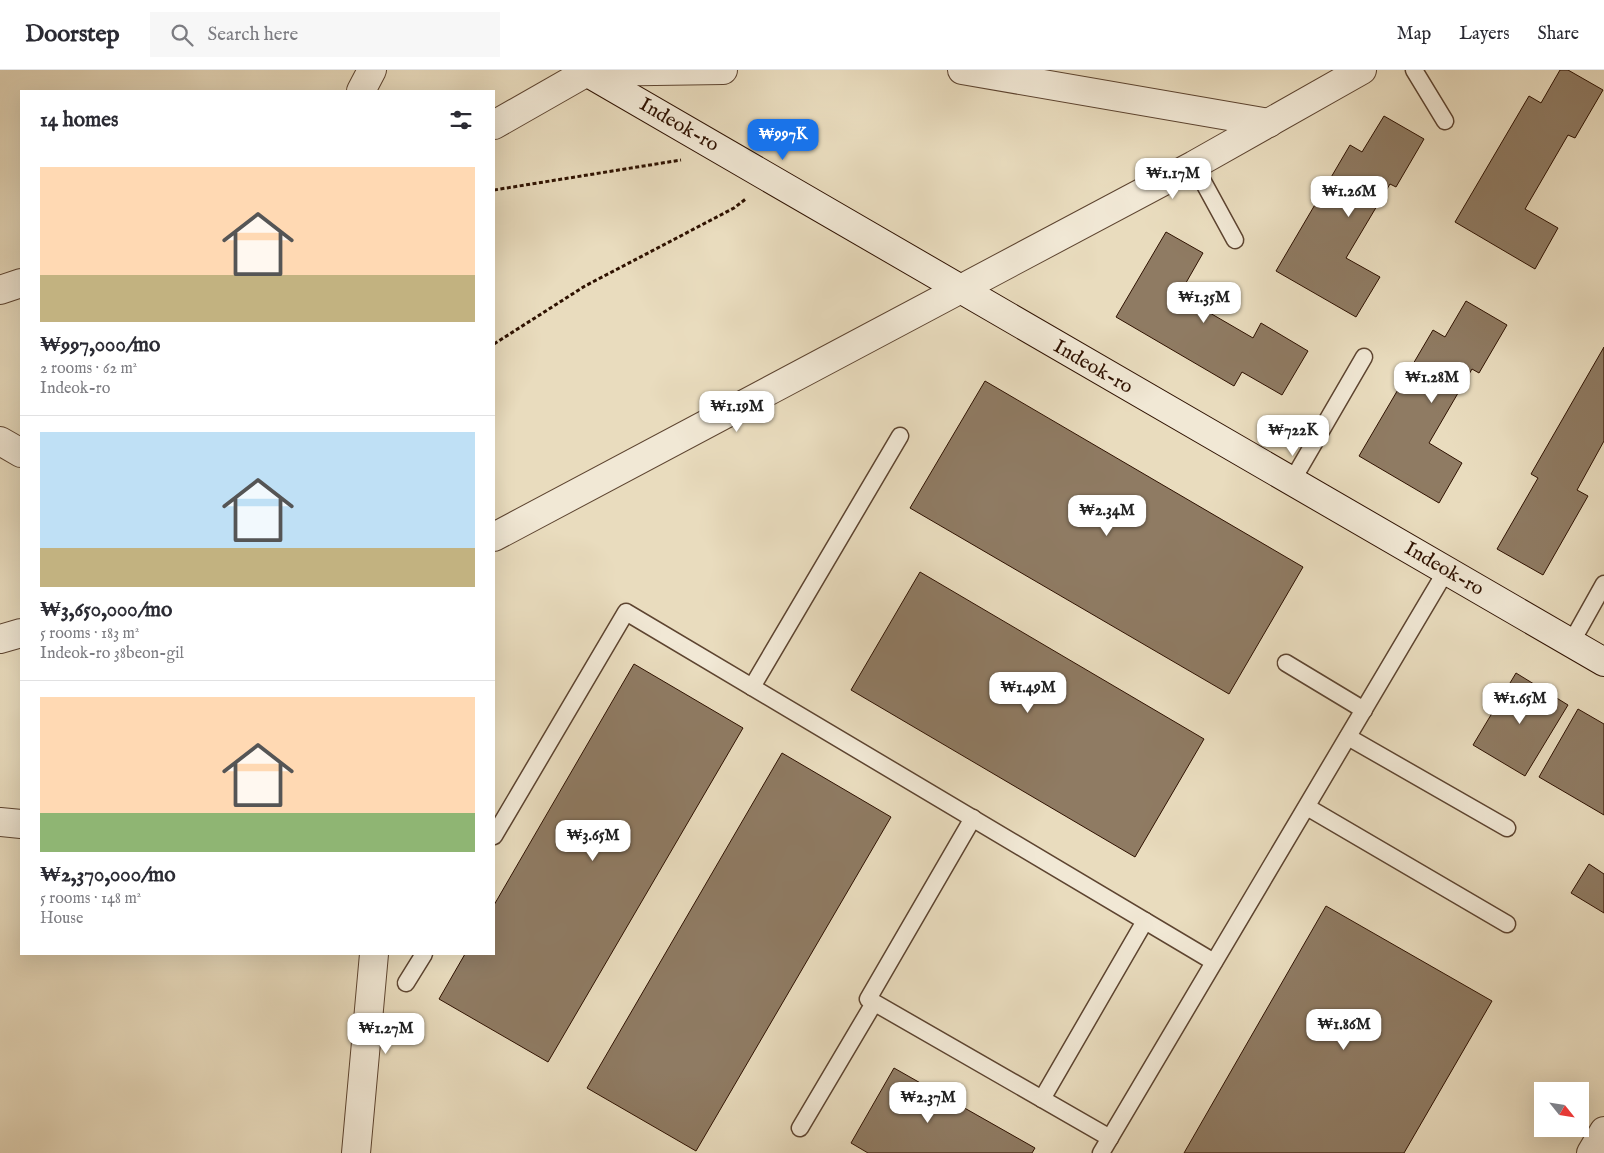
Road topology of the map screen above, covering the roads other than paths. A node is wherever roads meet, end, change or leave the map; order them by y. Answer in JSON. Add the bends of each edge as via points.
{"nodes":[{"id":1,"x":372,"y":70,"type":"edge"},
{"id":2,"x":723,"y":70,"type":"edge"},
{"id":3,"x":962,"y":70,"type":"edge"},
{"id":4,"x":1362,"y":70,"type":"edge"},
{"id":5,"x":1414,"y":70,"type":"edge"},
{"id":6,"x":585,"y":71,"type":"edge"},
{"id":7,"x":362,"y":90,"type":"edge"},
{"id":8,"x":1445,"y":122,"type":"dead end"},
{"id":9,"x":1269,"y":123,"type":"junction"},
{"id":10,"x":495,"y":124,"type":"edge"},
{"id":11,"x":1194,"y":165,"type":"junction"},
{"id":12,"x":1236,"y":240,"type":"dead end"},
{"id":13,"x":20,"y":283,"type":"edge"},
{"id":14,"x":0,"y":290,"type":"edge"},
{"id":15,"x":961,"y":290,"type":"junction"},
{"id":16,"x":1364,"y":356,"type":"dead end"},
{"id":17,"x":900,"y":436,"type":"dead end"},
{"id":18,"x":0,"y":441,"type":"edge"},
{"id":19,"x":20,"y":452,"type":"edge"},
{"id":20,"x":1292,"y":481,"type":"junction"},
{"id":21,"x":495,"y":537,"type":"edge"},
{"id":22,"x":1446,"y":571,"type":"junction"},
{"id":23,"x":1604,"y":584,"type":"edge"},
{"id":24,"x":20,"y":633,"type":"edge"},
{"id":25,"x":0,"y":640,"type":"edge"},
{"id":26,"x":1571,"y":643,"type":"junction"},
{"id":27,"x":1604,"y":662,"type":"edge"},
{"id":28,"x":1286,"y":663,"type":"dead end"},
{"id":29,"x":752,"y":687,"type":"junction"},
{"id":30,"x":1364,"y":710,"type":"junction"},
{"id":31,"x":1348,"y":737,"type":"junction"},
{"id":32,"x":1307,"y":807,"type":"junction"},
{"id":33,"x":973,"y":818,"type":"junction"},
{"id":34,"x":0,"y":822,"type":"edge"},
{"id":35,"x":20,"y":824,"type":"edge"},
{"id":36,"x":1507,"y":828,"type":"dead end"},
{"id":37,"x":495,"y":834,"type":"edge"},
{"id":38,"x":1145,"y":921,"type":"junction"},
{"id":39,"x":1507,"y":924,"type":"dead end"},
{"id":40,"x":374,"y":955,"type":"edge"},
{"id":41,"x":423,"y":955,"type":"edge"},
{"id":42,"x":1214,"y":962,"type":"junction"},
{"id":43,"x":406,"y":983,"type":"dead end"},
{"id":44,"x":874,"y":1003,"type":"junction"},
{"id":45,"x":1042,"y":1099,"type":"junction"},
{"id":46,"x":800,"y":1128,"type":"dead end"},
{"id":47,"x":1604,"y":1131,"type":"edge"},
{"id":48,"x":1110,"y":1138,"type":"junction"},
{"id":49,"x":356,"y":1153,"type":"edge"},
{"id":50,"x":1101,"y":1153,"type":"edge"},
{"id":51,"x":1591,"y":1153,"type":"edge"}],
"edges":[{"from":1,"to":7,"type":"street"},
{"from":2,"to":6,"type":"street"},
{"from":3,"to":9,"type":"street"},
{"from":4,"to":9,"type":"street"},
{"from":5,"to":8,"type":"lane"},
{"from":6,"to":10,"type":"street"},
{"from":6,"to":15,"type":"street","name":"Indeok-ro"},
{"from":9,"to":11,"type":"street"},
{"from":11,"to":12,"type":"lane"},
{"from":11,"to":15,"type":"street"},
{"from":13,"to":14,"type":"street"},
{"from":15,"to":20,"type":"street","name":"Indeok-ro"},
{"from":15,"to":21,"type":"street"},
{"from":16,"to":20,"type":"lane"},
{"from":17,"to":29,"type":"lane"},
{"from":18,"to":19,"type":"street"},
{"from":20,"to":22,"type":"street","name":"Indeok-ro"},
{"from":22,"to":26,"type":"street","name":"Indeok-ro"},
{"from":22,"to":30,"type":"lane"},
{"from":23,"to":26,"type":"lane"},
{"from":24,"to":25,"type":"street"},
{"from":26,"to":27,"type":"street","name":"Indeok-ro"},
{"from":28,"to":30,"type":"lane"},
{"from":29,"to":33,"type":"lane"},
{"from":29,"to":37,"type":"lane","via":[[626,612]]},
{"from":30,"to":31,"type":"lane"},
{"from":31,"to":32,"type":"lane"},
{"from":31,"to":36,"type":"lane"},
{"from":32,"to":39,"type":"lane"},
{"from":32,"to":42,"type":"lane"},
{"from":33,"to":38,"type":"lane"},
{"from":33,"to":44,"type":"lane","via":[[868,999]]},
{"from":34,"to":35,"type":"street"},
{"from":38,"to":42,"type":"lane"},
{"from":38,"to":45,"type":"lane"},
{"from":40,"to":49,"type":"street"},
{"from":41,"to":43,"type":"lane"},
{"from":42,"to":48,"type":"lane"},
{"from":44,"to":45,"type":"lane"},
{"from":44,"to":46,"type":"lane"},
{"from":45,"to":48,"type":"lane"},
{"from":47,"to":51,"type":"street"},
{"from":48,"to":50,"type":"lane"}]}
